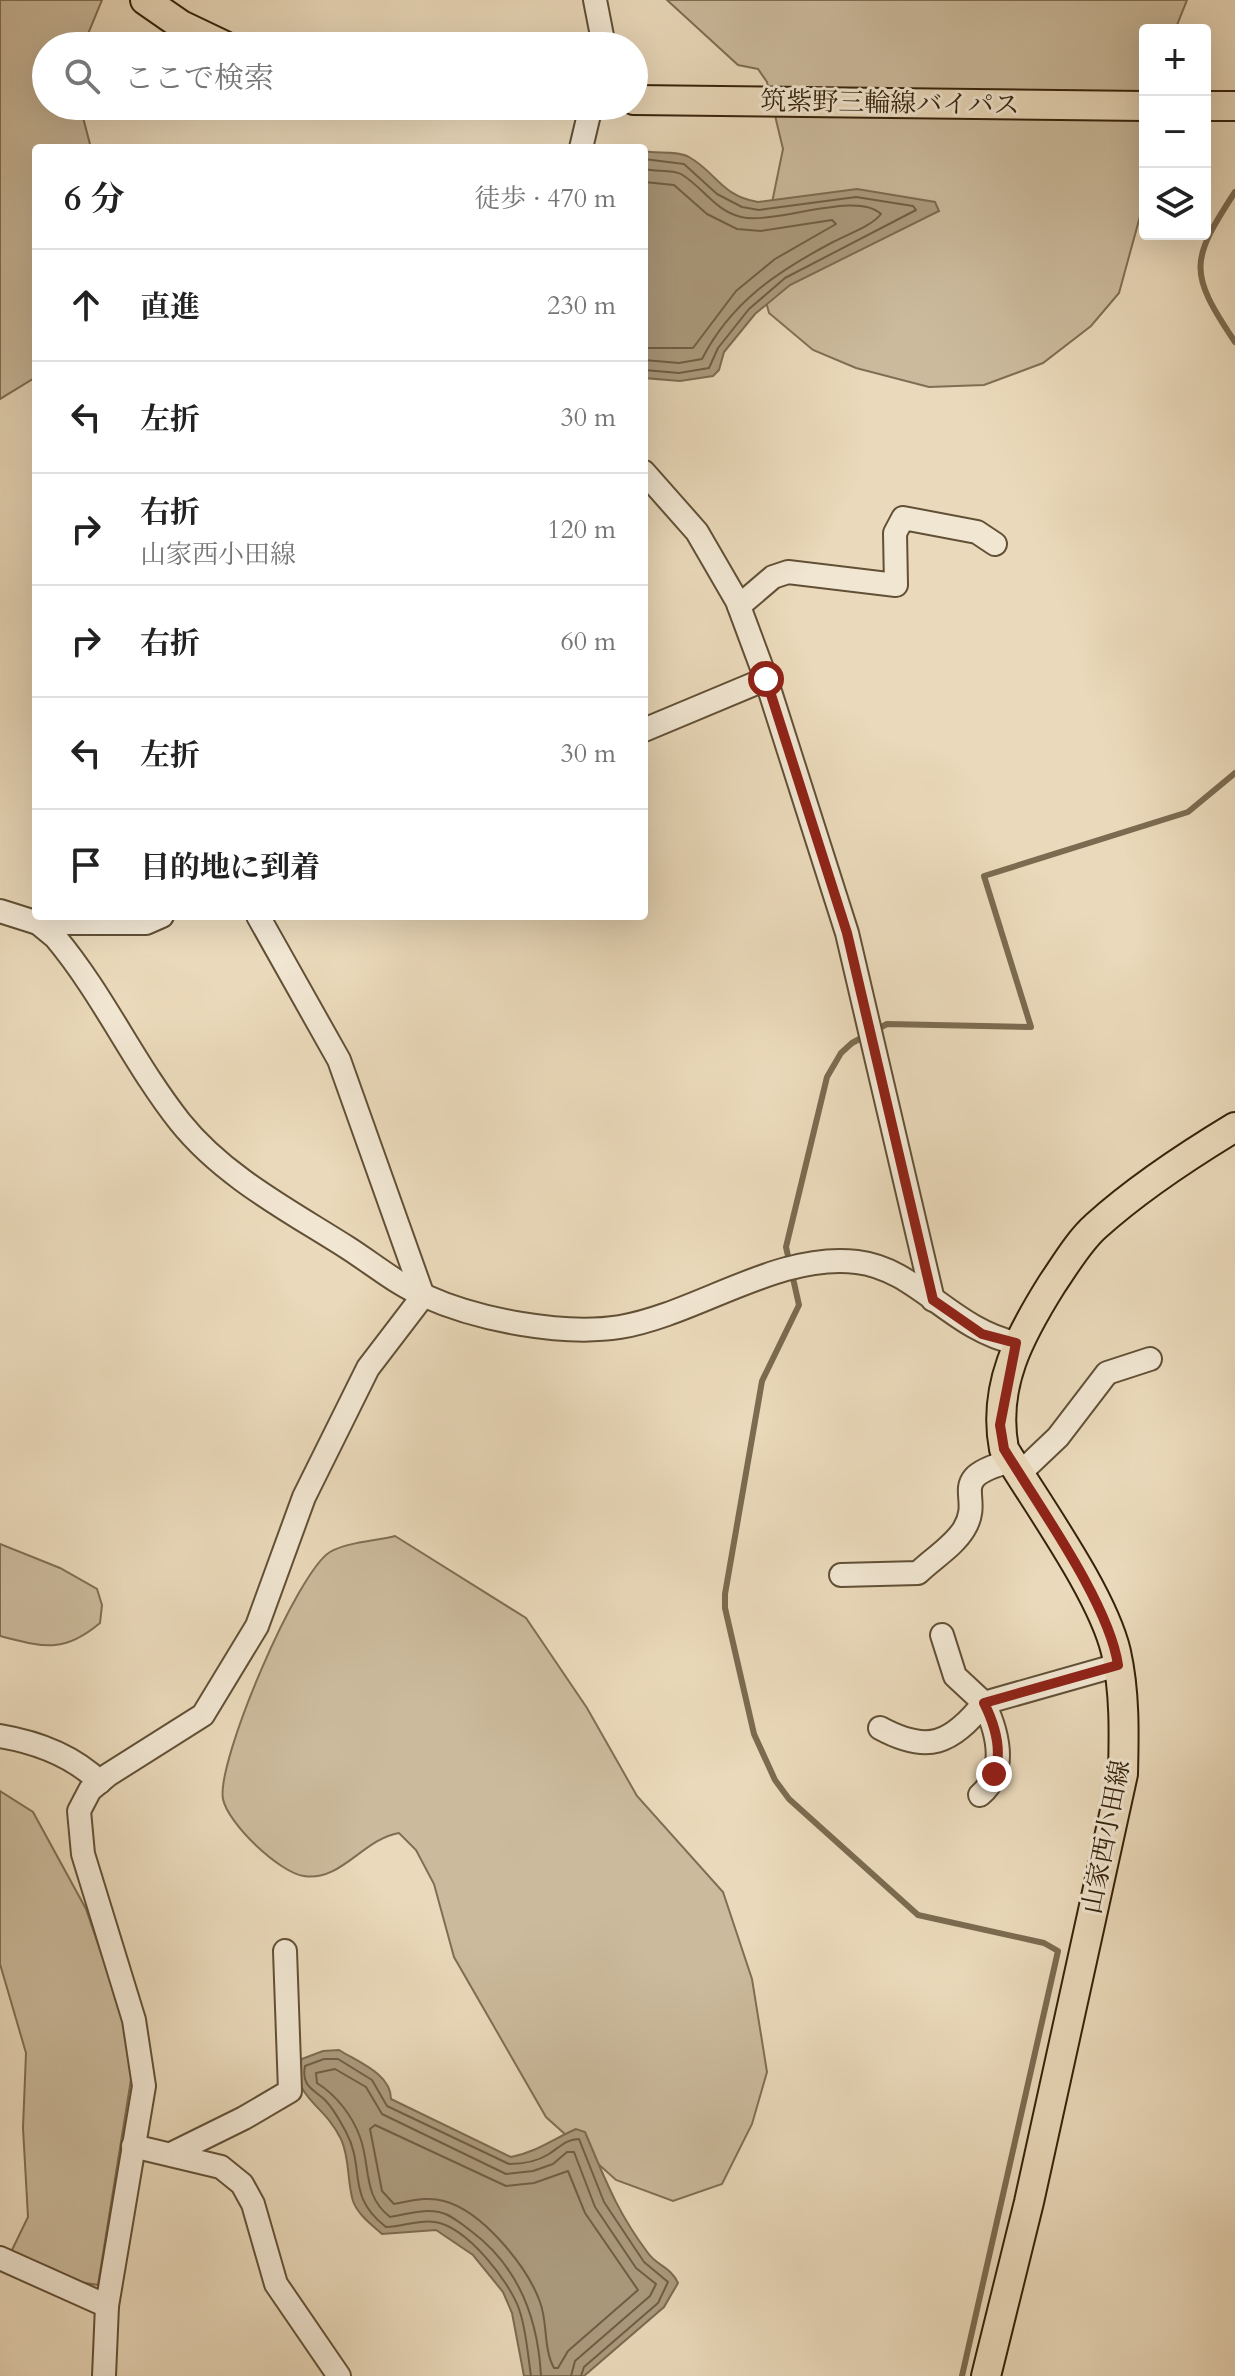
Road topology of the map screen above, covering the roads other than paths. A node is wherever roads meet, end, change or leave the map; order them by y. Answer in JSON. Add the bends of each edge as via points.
{"nodes":[{"id":1,"x":145,"y":0,"type":"edge"},
{"id":2,"x":595,"y":0,"type":"edge"},
{"id":3,"x":196,"y":32,"type":"edge"},
{"id":4,"x":601,"y":32,"type":"edge"},
{"id":5,"x":648,"y":100,"type":"edge"},
{"id":6,"x":1139,"y":106,"type":"edge"},
{"id":7,"x":1211,"y":106,"type":"edge"},
{"id":8,"x":1235,"y":106,"type":"edge"},
{"id":9,"x":588,"y":120,"type":"edge"},
{"id":10,"x":582,"y":144,"type":"edge"},
{"id":11,"x":648,"y":477,"type":"edge"},
{"id":12,"x":995,"y":544,"type":"dead end"},
{"id":13,"x":739,"y":606,"type":"junction"},
{"id":14,"x":766,"y":679,"type":"junction"},
{"id":15,"x":648,"y":728,"type":"edge"},
{"id":16,"x":0,"y":911,"type":"edge"},
{"id":17,"x":153,"y":920,"type":"edge"},
{"id":18,"x":260,"y":920,"type":"edge"},
{"id":19,"x":38,"y":923,"type":"junction"},
{"id":20,"x":1235,"y":1127,"type":"edge"},
{"id":21,"x":423,"y":1296,"type":"junction"},
{"id":22,"x":933,"y":1300,"type":"junction"},
{"id":23,"x":1016,"y":1343,"type":"junction"},
{"id":24,"x":1150,"y":1359,"type":"dead end"},
{"id":25,"x":1015,"y":1467,"type":"junction"},
{"id":26,"x":841,"y":1575,"type":"dead end"},
{"id":27,"x":942,"y":1635,"type":"dead end"},
{"id":28,"x":1118,"y":1665,"type":"junction"},
{"id":29,"x":984,"y":1703,"type":"junction"},
{"id":30,"x":880,"y":1728,"type":"dead end"},
{"id":31,"x":0,"y":1736,"type":"edge"},
{"id":32,"x":100,"y":1782,"type":"junction"},
{"id":33,"x":980,"y":1795,"type":"dead end"},
{"id":34,"x":285,"y":1951,"type":"dead end"},
{"id":35,"x":133,"y":2146,"type":"junction"},
{"id":36,"x":171,"y":2154,"type":"junction"},
{"id":37,"x":0,"y":2258,"type":"edge"},
{"id":38,"x":107,"y":2306,"type":"junction"},
{"id":39,"x":104,"y":2376,"type":"edge"},
{"id":40,"x":339,"y":2376,"type":"edge"},
{"id":41,"x":986,"y":2376,"type":"edge"}],
"edges":[{"from":1,"to":3,"type":"main road"},
{"from":2,"to":4,"type":"street"},
{"from":5,"to":6,"type":"main road","name":"筑紫野三輪線バイパス"},
{"from":7,"to":8,"type":"main road"},
{"from":9,"to":10,"type":"street"},
{"from":11,"to":13,"type":"street","via":[[697,532]]},
{"from":12,"to":13,"type":"street","via":[[977,532],[903,518],[895,533],[896,585],[788,572],[773,577]]},
{"from":13,"to":14,"type":"street"},
{"from":14,"to":15,"type":"street"},
{"from":14,"to":22,"type":"street","via":[[847,933]]},
{"from":16,"to":19,"type":"street"},
{"from":17,"to":19,"type":"street"},
{"from":18,"to":21,"type":"street","via":[[339,1060]]},
{"from":19,"to":21,"type":"street","via":[[72,958],[180,1122],[222,1166]]},
{"from":20,"to":23,"type":"main road","name":"山家西小田線","via":[[1094,1228]]},
{"from":21,"to":22,"type":"street","via":[[509,1320],[597,1329],[646,1321],[791,1269],[858,1262],[894,1273]]},
{"from":21,"to":32,"type":"street","via":[[368,1368],[304,1497],[257,1626],[203,1715]]},
{"from":22,"to":23,"type":"street","via":[[982,1334]]},
{"from":23,"to":25,"type":"main road","name":"山家西小田線","via":[[1000,1425],[1004,1449]]},
{"from":24,"to":25,"type":"street","via":[[1107,1373],[1058,1437]]},
{"from":25,"to":26,"type":"street","via":[[984,1468],[969,1484],[967,1524],[918,1573]]},
{"from":25,"to":28,"type":"main road","name":"山家西小田線","via":[[1101,1615]]},
{"from":27,"to":29,"type":"street","via":[[955,1676]]},
{"from":28,"to":29,"type":"street"},
{"from":28,"to":41,"type":"main road","name":"山家西小田線","via":[[1123,1774]]},
{"from":29,"to":30,"type":"street","via":[[963,1729],[943,1740],[908,1743]]},
{"from":29,"to":33,"type":"street","via":[[999,1760],[989,1787]]},
{"from":31,"to":32,"type":"street","via":[[81,1764]]},
{"from":32,"to":35,"type":"street","via":[[79,1811],[83,1854],[134,2020],[144,2086]]},
{"from":34,"to":36,"type":"street","via":[[290,2091]]},
{"from":35,"to":36,"type":"street"},
{"from":35,"to":38,"type":"street"},
{"from":36,"to":40,"type":"street","via":[[221,2167],[242,2184],[276,2284]]},
{"from":37,"to":38,"type":"street"},
{"from":38,"to":39,"type":"street"}]}
